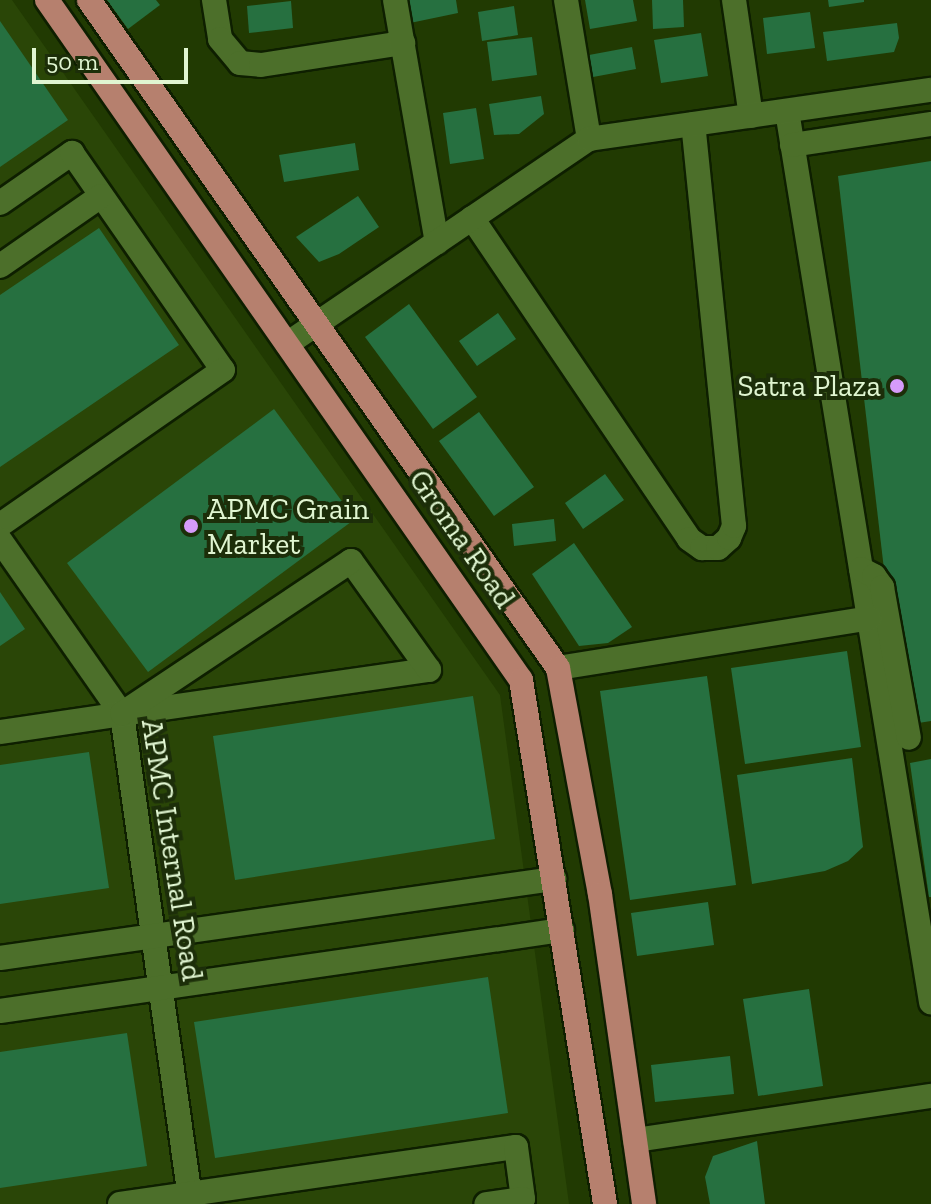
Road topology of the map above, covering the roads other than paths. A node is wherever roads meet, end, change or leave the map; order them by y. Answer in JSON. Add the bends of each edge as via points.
{"nodes":[{"id":1,"x":47,"y":0,"type":"edge"},
{"id":2,"x":89,"y":0,"type":"edge"},
{"id":3,"x":214,"y":0,"type":"edge"},
{"id":4,"x":395,"y":0,"type":"edge"},
{"id":5,"x":566,"y":0,"type":"edge"},
{"id":6,"x":734,"y":0,"type":"edge"},
{"id":7,"x":403,"y":43,"type":"junction"},
{"id":8,"x":931,"y":90,"type":"edge"},
{"id":9,"x":787,"y":111,"type":"junction"},
{"id":10,"x":751,"y":116,"type":"junction"},
{"id":11,"x":693,"y":124,"type":"junction"},
{"id":12,"x":931,"y":124,"type":"edge"},
{"id":13,"x":589,"y":139,"type":"junction"},
{"id":14,"x":792,"y":145,"type":"junction"},
{"id":15,"x":101,"y":196,"type":"junction"},
{"id":16,"x":0,"y":203,"type":"edge"},
{"id":17,"x":472,"y":218,"type":"junction"},
{"id":18,"x":437,"y":242,"type":"junction"},
{"id":19,"x":0,"y":266,"type":"edge"},
{"id":20,"x":316,"y":324,"type":"junction"},
{"id":21,"x":287,"y":344,"type":"junction"},
{"id":22,"x":0,"y":525,"type":"edge"},
{"id":23,"x":0,"y":540,"type":"edge"},
{"id":24,"x":861,"y":569,"type":"junction"},
{"id":25,"x":869,"y":618,"type":"junction"},
{"id":26,"x":558,"y":668,"type":"junction"},
{"id":27,"x":122,"y":714,"type":"junction"},
{"id":28,"x":0,"y":732,"type":"edge"},
{"id":29,"x":910,"y":738,"type":"edge"},
{"id":30,"x":556,"y":888,"type":"junction"},
{"id":31,"x":600,"y":894,"type":"junction"},
{"id":32,"x":562,"y":930,"type":"junction"},
{"id":33,"x":153,"y":936,"type":"junction"},
{"id":34,"x":0,"y":958,"type":"edge"},
{"id":35,"x":160,"y":988,"type":"junction"},
{"id":36,"x":931,"y":1002,"type":"edge"},
{"id":37,"x":0,"y":1011,"type":"edge"},
{"id":38,"x":931,"y":1096,"type":"edge"},
{"id":39,"x":635,"y":1140,"type":"junction"},
{"id":40,"x":190,"y":1199,"type":"edge"},
{"id":41,"x":120,"y":1204,"type":"edge"},
{"id":42,"x":486,"y":1204,"type":"edge"},
{"id":43,"x":605,"y":1204,"type":"edge"},
{"id":44,"x":644,"y":1204,"type":"edge"}],
"edges":[{"from":1,"to":21,"type":"main road","name":"Groma Road"},
{"from":2,"to":20,"type":"main road","name":"Groma Road"},
{"from":3,"to":7,"type":"street","via":[[220,39],[240,63],[261,65]]},
{"from":4,"to":7,"type":"street"},
{"from":5,"to":13,"type":"street"},
{"from":6,"to":10,"type":"street"},
{"from":7,"to":18,"type":"street"},
{"from":8,"to":9,"type":"street"},
{"from":9,"to":10,"type":"street"},
{"from":9,"to":14,"type":"street"},
{"from":10,"to":11,"type":"street"},
{"from":11,"to":13,"type":"street"},
{"from":11,"to":17,"type":"street","via":[[734,526],[718,548],[702,548],[689,539]]},
{"from":12,"to":14,"type":"street"},
{"from":13,"to":17,"type":"street"},
{"from":14,"to":24,"type":"street"},
{"from":15,"to":16,"type":"street","via":[[72,153]]},
{"from":15,"to":19,"type":"street"},
{"from":15,"to":22,"type":"street","via":[[223,370]]},
{"from":17,"to":18,"type":"street"},
{"from":18,"to":20,"type":"street"},
{"from":20,"to":21,"type":"street"},
{"from":20,"to":26,"type":"main road","name":"Groma Road"},
{"from":21,"to":30,"type":"main road","name":"Groma Road","via":[[521,680]]},
{"from":23,"to":27,"type":"street","name":"APMC Internal Road"},
{"from":24,"to":25,"type":"street"},
{"from":24,"to":29,"type":"street","via":[[882,587]]},
{"from":25,"to":26,"type":"street"},
{"from":25,"to":29,"type":"street"},
{"from":26,"to":31,"type":"main road","name":"Groma Road"},
{"from":27,"to":27,"type":"street","via":[[260,695],[429,670],[351,561]]},
{"from":27,"to":28,"type":"street"},
{"from":27,"to":33,"type":"street","name":"APMC Internal Road"},
{"from":29,"to":36,"type":"street"},
{"from":30,"to":31,"type":"main road"},
{"from":30,"to":32,"type":"main road","name":"Groma Road"},
{"from":30,"to":33,"type":"street"},
{"from":31,"to":39,"type":"main road","name":"Groma Road"},
{"from":32,"to":35,"type":"street"},
{"from":32,"to":43,"type":"main road","name":"Groma Road"},
{"from":33,"to":34,"type":"street"},
{"from":33,"to":35,"type":"street","name":"APMC Internal Road"},
{"from":35,"to":37,"type":"street"},
{"from":35,"to":40,"type":"street","name":"APMC Internal Road"},
{"from":38,"to":39,"type":"street"},
{"from":39,"to":44,"type":"main road","name":"Groma Road"},
{"from":40,"to":41,"type":"street"},
{"from":40,"to":42,"type":"street","via":[[516,1147],[523,1199]]}]}
